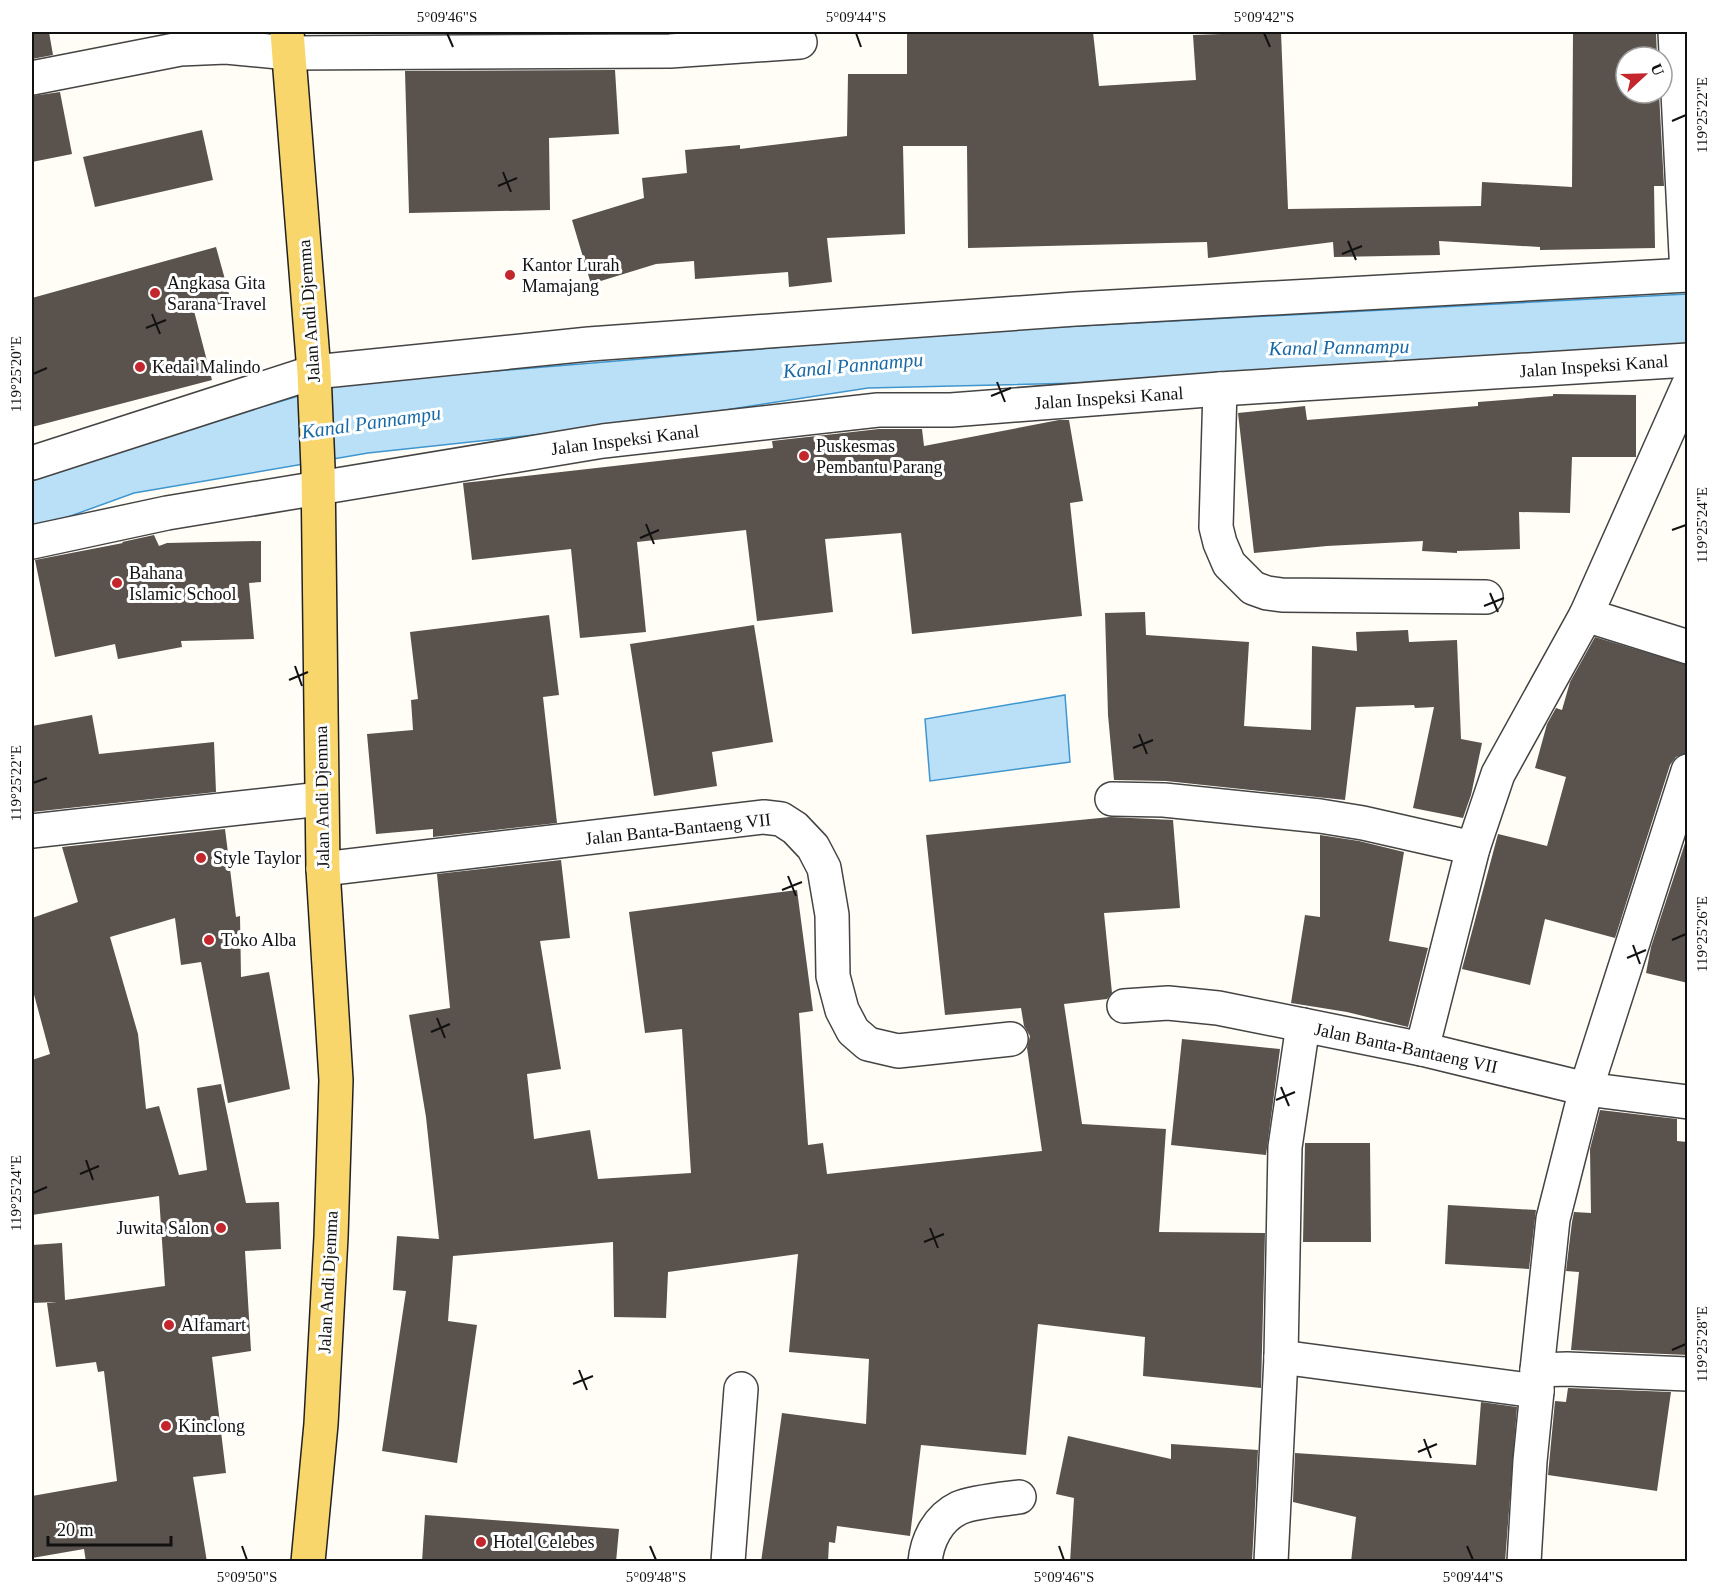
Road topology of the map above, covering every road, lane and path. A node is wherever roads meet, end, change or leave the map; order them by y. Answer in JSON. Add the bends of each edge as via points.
{"nodes":[{"id":1,"x":1675,"y":32,"type":"edge"},
{"id":2,"x":288,"y":42,"type":"edge"},
{"id":3,"x":800,"y":42,"type":"dead end"},
{"id":4,"x":32,"y":78,"type":"edge"},
{"id":5,"x":1687,"y":275,"type":"edge"},
{"id":6,"x":1688,"y":360,"type":"edge"},
{"id":7,"x":314,"y":381,"type":"junction"},
{"id":8,"x":1688,"y":386,"type":"edge"},
{"id":9,"x":1220,"y":389,"type":"junction"},
{"id":10,"x":32,"y":463,"type":"edge"},
{"id":11,"x":318,"y":477,"type":"junction"},
{"id":12,"x":32,"y":542,"type":"edge"},
{"id":13,"x":1486,"y":597,"type":"dead end"},
{"id":14,"x":1586,"y":615,"type":"junction"},
{"id":15,"x":1688,"y":647,"type":"edge"},
{"id":16,"x":1688,"y":771,"type":"edge"},
{"id":17,"x":1112,"y":799,"type":"dead end"},
{"id":18,"x":321,"y":800,"type":"junction"},
{"id":19,"x":32,"y":831,"type":"edge"},
{"id":20,"x":1473,"y":848,"type":"junction"},
{"id":21,"x":1676,"y":848,"type":"edge"},
{"id":22,"x":323,"y":870,"type":"junction"},
{"id":23,"x":1124,"y":1006,"type":"dead end"},
{"id":24,"x":1303,"y":1025,"type":"junction"},
{"id":25,"x":1011,"y":1038,"type":"dead end"},
{"id":26,"x":1422,"y":1049,"type":"junction"},
{"id":27,"x":1586,"y":1089,"type":"junction"},
{"id":28,"x":1688,"y":1102,"type":"edge"},
{"id":29,"x":1281,"y":1357,"type":"junction"},
{"id":30,"x":1688,"y":1374,"type":"edge"},
{"id":31,"x":1537,"y":1380,"type":"junction"},
{"id":32,"x":741,"y":1389,"type":"dead end"},
{"id":33,"x":1019,"y":1497,"type":"dead end"},
{"id":34,"x":308,"y":1562,"type":"edge"},
{"id":35,"x":728,"y":1562,"type":"edge"},
{"id":36,"x":925,"y":1562,"type":"edge"},
{"id":37,"x":1271,"y":1562,"type":"edge"},
{"id":38,"x":1524,"y":1562,"type":"edge"}],
"edges":[{"from":1,"to":5,"type":"street"},
{"from":2,"to":3,"type":"street","via":[[670,51]]},
{"from":2,"to":4,"type":"street","via":[[180,49]]},
{"from":2,"to":7,"type":"main road","name":"Jalan Andi Djemma"},
{"from":5,"to":7,"type":"street","via":[[1087,309],[589,344]]},
{"from":6,"to":9,"type":"street","name":"Jalan Inspeksi Kanal"},
{"from":7,"to":10,"type":"street"},
{"from":7,"to":11,"type":"main road","name":"Jalan Andi Djemma"},
{"from":8,"to":14,"type":"street"},
{"from":9,"to":11,"type":"street","name":"Jalan Inspeksi Kanal","via":[[951,410],[878,410]]},
{"from":9,"to":13,"type":"street","via":[[1216,527],[1228,564],[1253,588],[1282,595]]},
{"from":11,"to":12,"type":"street","name":"Jalan Inspeksi Kanal"},
{"from":11,"to":18,"type":"main road","name":"Jalan Andi Djemma"},
{"from":14,"to":15,"type":"street"},
{"from":14,"to":20,"type":"street","via":[[1498,774]]},
{"from":16,"to":21,"type":"street"},
{"from":17,"to":20,"type":"street","via":[[1174,800],[1320,816]]},
{"from":18,"to":19,"type":"street"},
{"from":18,"to":22,"type":"main road","name":"Jalan Andi Djemma"},
{"from":20,"to":26,"type":"street"},
{"from":21,"to":27,"type":"street"},
{"from":22,"to":25,"type":"street","name":"Jalan Banta-Bantaeng VII","via":[[781,819],[813,847],[824,868],[832,915],[832,976],[853,1031],[868,1044],[898,1051]]},
{"from":22,"to":34,"type":"main road","name":"Jalan Andi Djemma","via":[[336,1080],[321,1424]]},
{"from":23,"to":24,"type":"street","name":"Jalan Banta-Bantaeng VII","via":[[1168,1003],[1218,1008]]},
{"from":24,"to":26,"type":"street","name":"Jalan Banta-Bantaeng VII"},
{"from":24,"to":29,"type":"street","via":[[1285,1148]]},
{"from":26,"to":27,"type":"street","name":"Jalan Banta-Bantaeng VII"},
{"from":27,"to":28,"type":"street","name":"Jalan Banta-Bantaeng VII"},
{"from":27,"to":31,"type":"street","via":[[1553,1219]]},
{"from":29,"to":31,"type":"street"},
{"from":29,"to":37,"type":"street"},
{"from":30,"to":31,"type":"street","via":[[1567,1369]]},
{"from":31,"to":38,"type":"street"},
{"from":32,"to":35,"type":"street"},
{"from":33,"to":36,"type":"street","via":[[960,1507],[934,1530]]}]}
